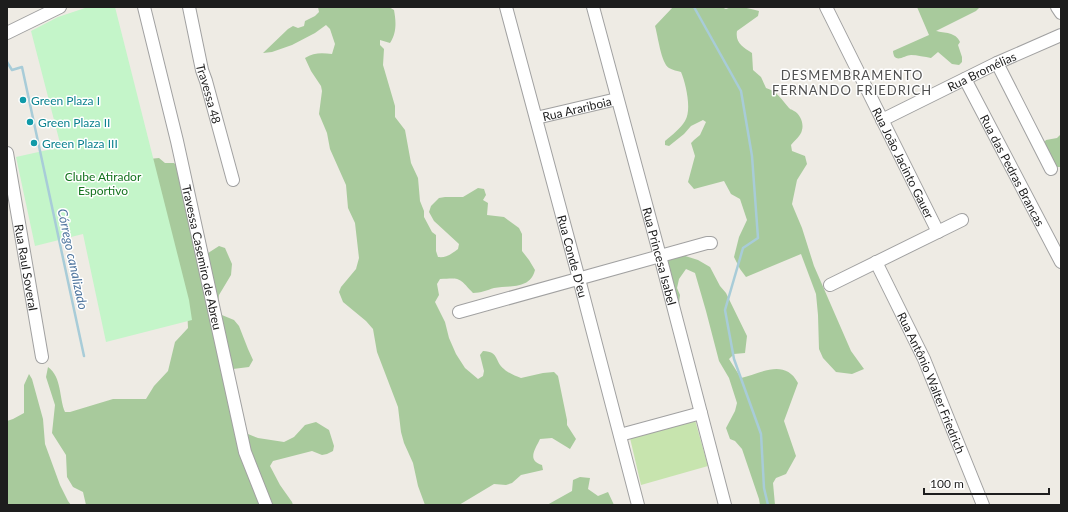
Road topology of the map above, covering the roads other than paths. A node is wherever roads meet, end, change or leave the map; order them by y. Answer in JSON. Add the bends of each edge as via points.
{"nodes":[{"id":1,"x":60,"y":7,"type":"edge"},
{"id":2,"x":144,"y":7,"type":"edge"},
{"id":3,"x":188,"y":7,"type":"edge"},
{"id":4,"x":506,"y":7,"type":"edge"},
{"id":5,"x":593,"y":7,"type":"edge"},
{"id":6,"x":826,"y":7,"type":"edge"},
{"id":7,"x":1056,"y":7,"type":"edge"},
{"id":8,"x":1061,"y":13,"type":"edge"},
{"id":9,"x":7,"y":33,"type":"edge"},
{"id":10,"x":1061,"y":35,"type":"edge"},
{"id":11,"x":997,"y":63,"type":"junction"},
{"id":12,"x":965,"y":79,"type":"junction"},
{"id":13,"x":617,"y":99,"type":"junction"},
{"id":14,"x":536,"y":118,"type":"junction"},
{"id":15,"x":882,"y":120,"type":"junction"},
{"id":16,"x":7,"y":153,"type":"edge"},
{"id":17,"x":1051,"y":169,"type":"dead end"},
{"id":18,"x":233,"y":180,"type":"dead end"},
{"id":19,"x":10,"y":181,"type":"edge"},
{"id":20,"x":962,"y":220,"type":"dead end"},
{"id":21,"x":938,"y":232,"type":"junction"},
{"id":22,"x":711,"y":243,"type":"dead end"},
{"id":23,"x":660,"y":256,"type":"junction"},
{"id":24,"x":876,"y":262,"type":"junction"},
{"id":25,"x":1061,"y":262,"type":"edge"},
{"id":26,"x":579,"y":279,"type":"junction"},
{"id":27,"x":830,"y":285,"type":"dead end"},
{"id":28,"x":459,"y":312,"type":"dead end"},
{"id":29,"x":42,"y":357,"type":"dead end"},
{"id":30,"x":701,"y":412,"type":"junction"},
{"id":31,"x":620,"y":435,"type":"junction"},
{"id":32,"x":266,"y":505,"type":"edge"},
{"id":33,"x":638,"y":505,"type":"edge"},
{"id":34,"x":725,"y":505,"type":"edge"},
{"id":35,"x":983,"y":505,"type":"edge"}],
"edges":[{"from":1,"to":9,"type":"street"},
{"from":2,"to":32,"type":"street","name":"Travessa Casemiro de Abreu","via":[[177,141],[245,452]]},
{"from":3,"to":18,"type":"street","name":"Travessa 48","via":[[202,70]]},
{"from":4,"to":14,"type":"street","name":"Rua Conde D'eu"},
{"from":5,"to":13,"type":"street","name":"Rua Princesa Isabel"},
{"from":6,"to":15,"type":"street","name":"Rua João Jacinto Gauer"},
{"from":7,"to":8,"type":"street"},
{"from":10,"to":11,"type":"street","name":"Rua Bromélias"},
{"from":11,"to":12,"type":"street","name":"Rua Bromélias"},
{"from":11,"to":17,"type":"street"},
{"from":12,"to":15,"type":"street","name":"Rua Bromélias"},
{"from":12,"to":25,"type":"street","name":"Rua das Pedras Brancas"},
{"from":13,"to":14,"type":"street","name":"Rua Arariboia"},
{"from":13,"to":23,"type":"street","name":"Rua Princesa Isabel"},
{"from":14,"to":26,"type":"street","name":"Rua Conde D'eu"},
{"from":15,"to":21,"type":"street","name":"Rua João Jacinto Gauer"},
{"from":16,"to":19,"type":"street","name":"Rua Raul Soveral"},
{"from":19,"to":29,"type":"street","name":"Rua Raul Soveral"},
{"from":20,"to":21,"type":"street","name":"Rua João Jacinto Gauer"},
{"from":21,"to":24,"type":"street","name":"Rua João Jacinto Gauer"},
{"from":22,"to":23,"type":"street"},
{"from":23,"to":26,"type":"street"},
{"from":23,"to":30,"type":"street","name":"Rua Princesa Isabel"},
{"from":24,"to":27,"type":"street","name":"Rua João Jacinto Gauer"},
{"from":24,"to":35,"type":"street","name":"Rua Antônio Walter Friedrich","via":[[924,360]]},
{"from":26,"to":28,"type":"street"},
{"from":26,"to":31,"type":"street","name":"Rua Conde D'eu"},
{"from":30,"to":31,"type":"street"},
{"from":30,"to":34,"type":"street","name":"Rua Princesa Isabel"},
{"from":31,"to":33,"type":"street","name":"Rua Conde D'eu"}]}
